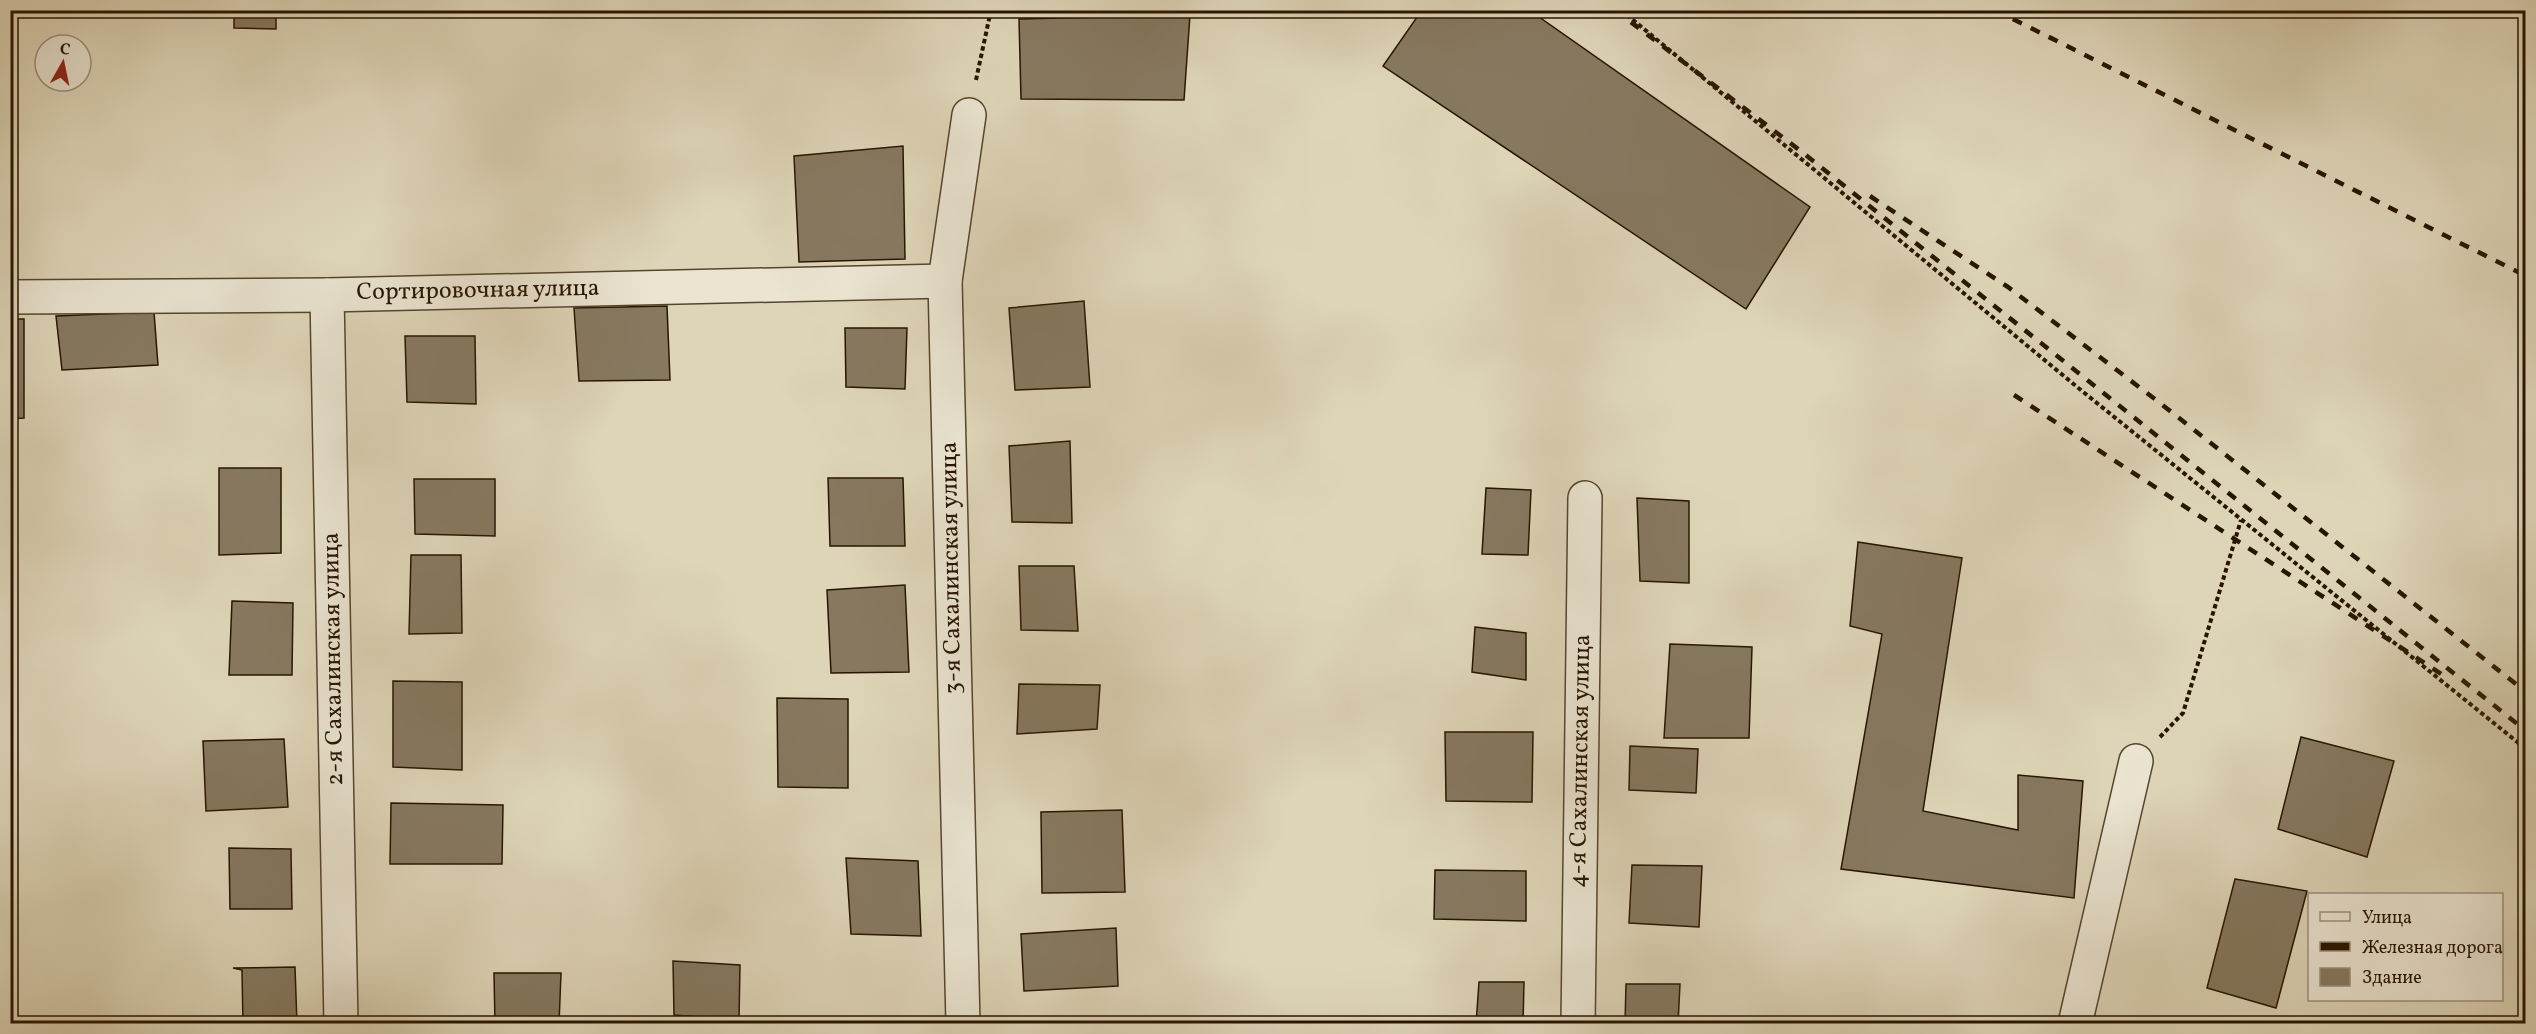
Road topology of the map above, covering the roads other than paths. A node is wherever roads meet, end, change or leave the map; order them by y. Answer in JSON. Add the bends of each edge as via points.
{"nodes":[{"id":1,"x":969,"y":115,"type":"road end"},
{"id":2,"x":945,"y":281,"type":"junction"},
{"id":3,"x":327,"y":295,"type":"junction"},
{"id":4,"x":10,"y":297,"type":"edge"},
{"id":5,"x":1585,"y":498,"type":"dead end"},
{"id":6,"x":2136,"y":761,"type":"road end"},
{"id":7,"x":341,"y":1023,"type":"edge"},
{"id":8,"x":963,"y":1023,"type":"edge"},
{"id":9,"x":1578,"y":1023,"type":"edge"},
{"id":10,"x":2075,"y":1023,"type":"edge"}],
"edges":[{"from":1,"to":2,"type":"street","name":"3-я Сахалинская улица"},
{"from":2,"to":3,"type":"street","name":"Сортировочная улица"},
{"from":2,"to":8,"type":"street","name":"3-я Сахалинская улица"},
{"from":3,"to":4,"type":"street","name":"Сортировочная улица"},
{"from":3,"to":7,"type":"street","name":"2-я Сахалинская улица"},
{"from":5,"to":9,"type":"street","name":"4-я Сахалинская улица"},
{"from":6,"to":10,"type":"street"}]}
